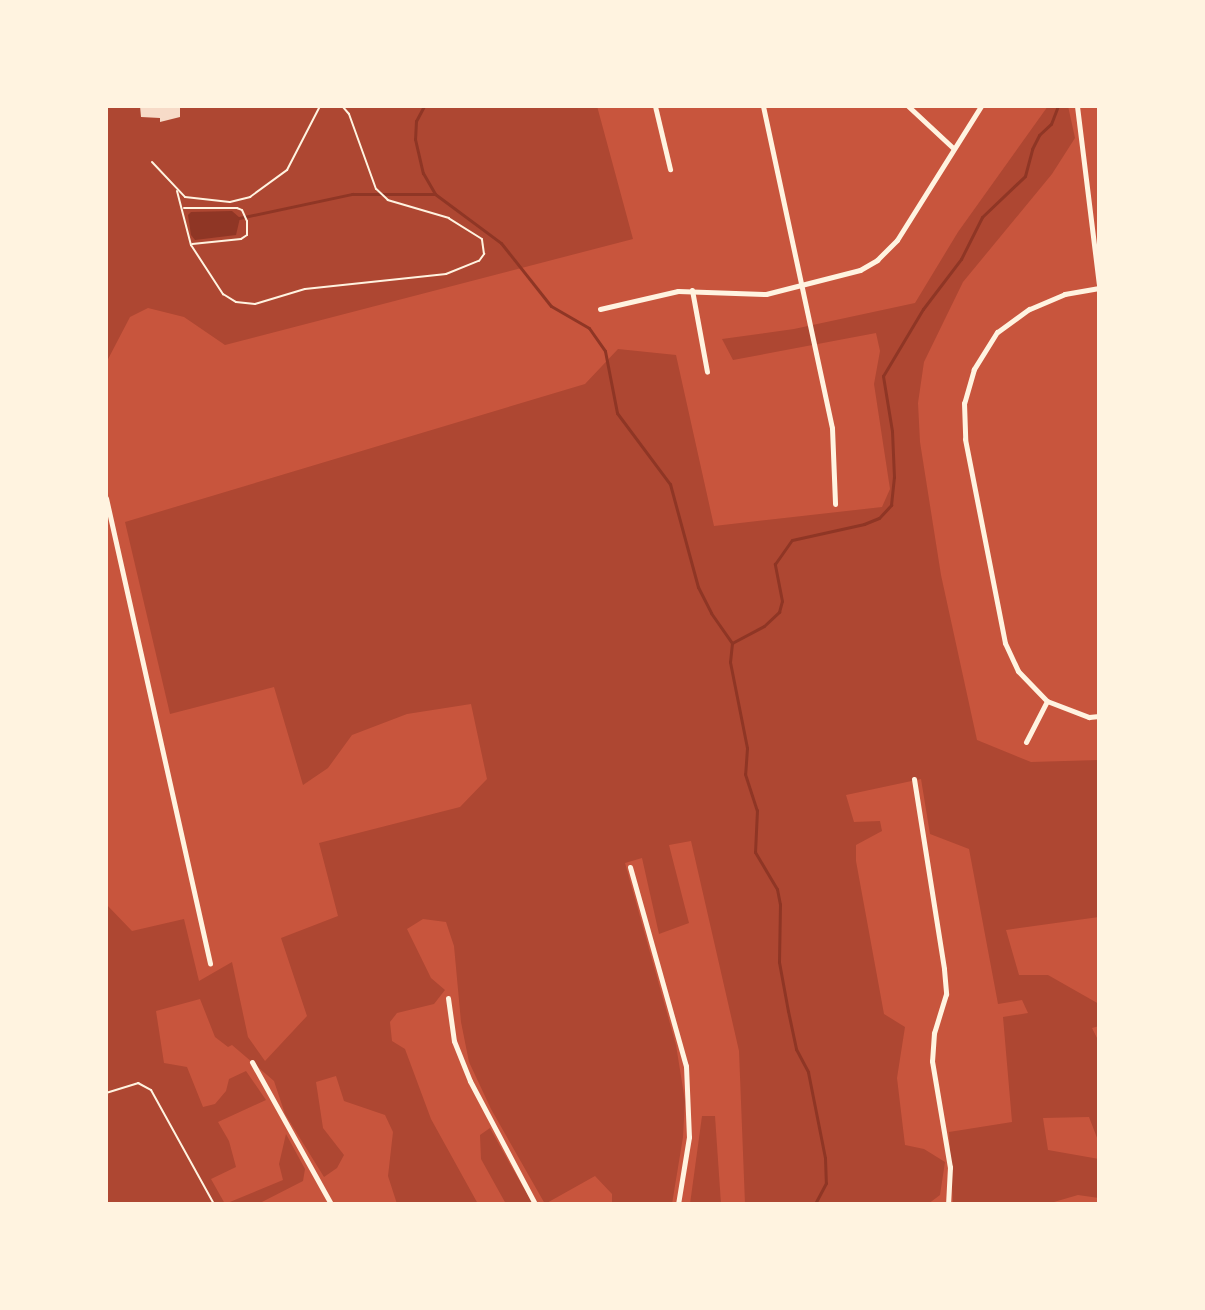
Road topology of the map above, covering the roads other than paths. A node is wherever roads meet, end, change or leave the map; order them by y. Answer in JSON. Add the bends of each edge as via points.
{"nodes":[{"id":1,"x":655,"y":106,"type":"edge"},
{"id":2,"x":763,"y":106,"type":"edge"},
{"id":3,"x":908,"y":106,"type":"edge"},
{"id":4,"x":981,"y":106,"type":"edge"},
{"id":5,"x":1077,"y":106,"type":"edge"},
{"id":6,"x":953,"y":148,"type":"junction"},
{"id":7,"x":670,"y":169,"type":"dead end"},
{"id":8,"x":802,"y":286,"type":"junction"},
{"id":9,"x":1099,"y":286,"type":"edge"},
{"id":10,"x":692,"y":290,"type":"junction"},
{"id":11,"x":600,"y":309,"type":"dead end"},
{"id":12,"x":707,"y":372,"type":"dead end"},
{"id":13,"x":106,"y":498,"type":"edge"},
{"id":14,"x":835,"y":504,"type":"dead end"},
{"id":15,"x":1047,"y":701,"type":"junction"},
{"id":16,"x":1099,"y":716,"type":"edge"},
{"id":17,"x":1026,"y":742,"type":"dead end"},
{"id":18,"x":914,"y":779,"type":"dead end"},
{"id":19,"x":630,"y":867,"type":"dead end"},
{"id":20,"x":210,"y":964,"type":"dead end"},
{"id":21,"x":448,"y":998,"type":"dead end"},
{"id":22,"x":252,"y":1062,"type":"dead end"},
{"id":23,"x":331,"y":1204,"type":"edge"},
{"id":24,"x":535,"y":1204,"type":"edge"},
{"id":25,"x":678,"y":1204,"type":"edge"},
{"id":26,"x":948,"y":1204,"type":"edge"}],
"edges":[{"from":1,"to":7,"type":"street"},
{"from":2,"to":8,"type":"street"},
{"from":3,"to":6,"type":"street"},
{"from":4,"to":6,"type":"street"},
{"from":5,"to":9,"type":"street"},
{"from":6,"to":8,"type":"street","via":[[897,240],[877,260]]},
{"from":8,"to":10,"type":"street","via":[[748,296]]},
{"from":8,"to":14,"type":"street","via":[[832,428]]},
{"from":9,"to":15,"type":"street","via":[[1029,309],[997,332],[974,369],[964,403],[965,439],[1005,643],[1018,671]]},
{"from":10,"to":11,"type":"street"},
{"from":10,"to":12,"type":"street"},
{"from":13,"to":20,"type":"street"},
{"from":15,"to":16,"type":"street"},
{"from":15,"to":17,"type":"street"},
{"from":18,"to":26,"type":"street","via":[[944,969],[946,994],[932,1061],[950,1167]]},
{"from":19,"to":25,"type":"street","via":[[686,1066],[689,1137]]},
{"from":21,"to":24,"type":"street","via":[[454,1041],[470,1081]]},
{"from":22,"to":23,"type":"street"}]}
